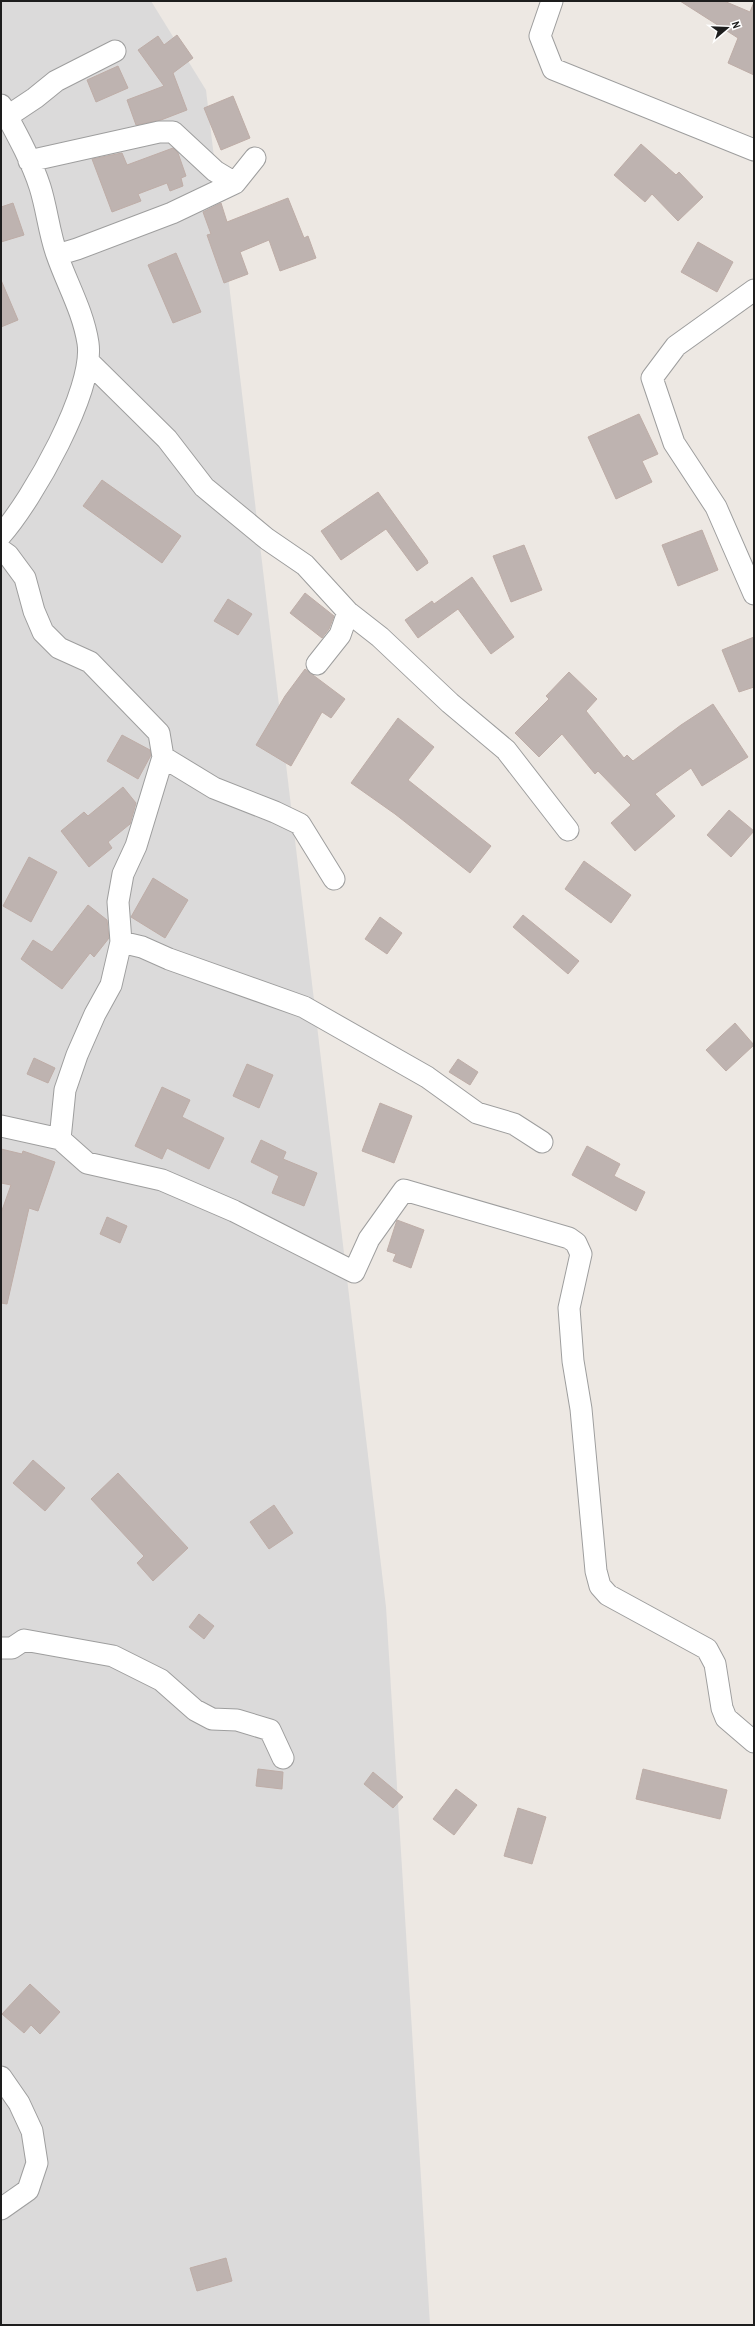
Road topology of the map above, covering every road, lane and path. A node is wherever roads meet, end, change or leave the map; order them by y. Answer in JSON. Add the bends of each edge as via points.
{"nodes":[{"id":1,"x":552,"y":1,"type":"edge"},
{"id":2,"x":115,"y":51,"type":"dead end"},
{"id":3,"x":3,"y":108,"type":"edge"},
{"id":4,"x":754,"y":150,"type":"edge"},
{"id":5,"x":255,"y":158,"type":"dead end"},
{"id":6,"x":29,"y":161,"type":"junction"},
{"id":7,"x":235,"y":182,"type":"junction"},
{"id":8,"x":57,"y":255,"type":"junction"},
{"id":9,"x":754,"y":290,"type":"edge"},
{"id":10,"x":89,"y":362,"type":"junction"},
{"id":11,"x":1,"y":535,"type":"edge"},
{"id":12,"x":1,"y":550,"type":"edge"},
{"id":13,"x":754,"y":594,"type":"edge"},
{"id":14,"x":348,"y":612,"type":"junction"},
{"id":15,"x":317,"y":664,"type":"dead end"},
{"id":16,"x":163,"y":757,"type":"junction"},
{"id":17,"x":568,"y":830,"type":"dead end"},
{"id":18,"x":334,"y":879,"type":"dead end"},
{"id":19,"x":121,"y":942,"type":"junction"},
{"id":20,"x":1,"y":1126,"type":"edge"},
{"id":21,"x":60,"y":1139,"type":"junction"},
{"id":22,"x":542,"y":1142,"type":"dead end"},
{"id":23,"x":1,"y":1648,"type":"edge"},
{"id":24,"x":754,"y":1742,"type":"edge"},
{"id":25,"x":283,"y":1758,"type":"dead end"},
{"id":26,"x":1,"y":2077,"type":"edge"},
{"id":27,"x":1,"y":2209,"type":"edge"}],
"edges":[{"from":1,"to":4,"type":"street","via":[[540,36],[553,69]]},
{"from":2,"to":3,"type":"street","via":[[56,81],[8,116]]},
{"from":3,"to":6,"type":"street"},
{"from":5,"to":7,"type":"street"},
{"from":6,"to":7,"type":"street","via":[[159,132],[173,132],[215,171]]},
{"from":6,"to":8,"type":"street","via":[[40,187]]},
{"from":7,"to":8,"type":"street","via":[[172,213]]},
{"from":8,"to":10,"type":"street","via":[[75,296],[88,343]]},
{"from":9,"to":13,"type":"street","via":[[676,346],[652,378],[674,443],[716,507]]},
{"from":10,"to":11,"type":"street","via":[[64,433],[40,478]]},
{"from":10,"to":14,"type":"street","via":[[167,439],[204,487],[267,539],[305,565]]},
{"from":12,"to":16,"type":"street","via":[[8,555],[25,578],[43,632],[59,648],[90,662],[159,733]]},
{"from":14,"to":15,"type":"street","via":[[340,635]]},
{"from":14,"to":17,"type":"street","via":[[380,637],[450,703],[506,750]]},
{"from":16,"to":18,"type":"street","via":[[214,788],[300,824]]},
{"from":16,"to":19,"type":"street","via":[[136,846],[123,874],[118,902]]},
{"from":19,"to":21,"type":"street","via":[[111,985],[77,1055],[65,1090]]},
{"from":19,"to":22,"type":"street","via":[[142,947],[169,960],[304,1007],[427,1077],[477,1113],[514,1124]]},
{"from":20,"to":21,"type":"street"},
{"from":21,"to":24,"type":"street","via":[[87,1163],[162,1180],[234,1211],[354,1272],[369,1239],[404,1190],[569,1238],[576,1243],[581,1254],[569,1308],[572,1362],[581,1410],[592,1534],[600,1586],[608,1595],[707,1649],[715,1664],[726,1718]]},
{"from":23,"to":25,"type":"street","via":[[12,1648],[24,1640],[113,1656],[161,1680],[195,1710],[212,1719],[237,1720],[270,1730]]},
{"from":26,"to":27,"type":"street","via":[[19,2103],[32,2131],[37,2163],[28,2190]]}]}
